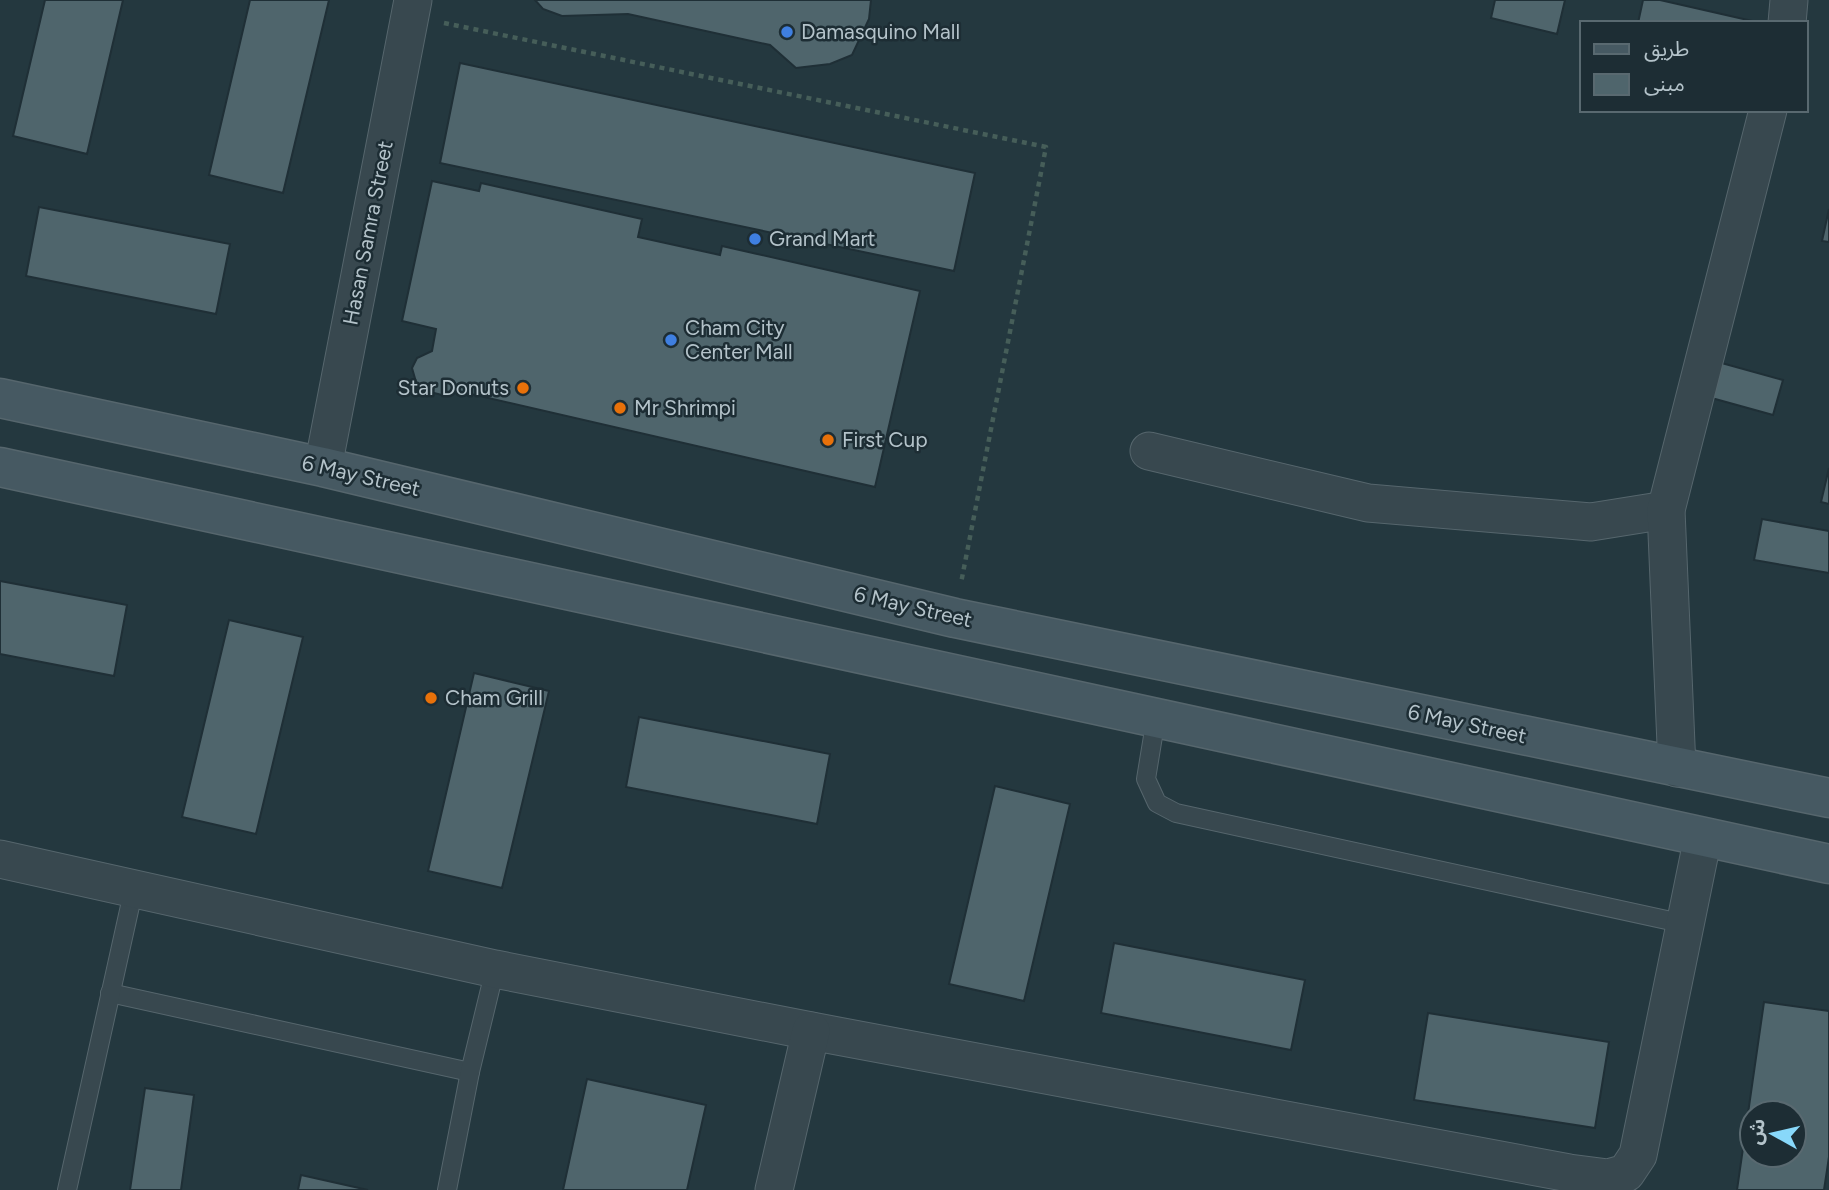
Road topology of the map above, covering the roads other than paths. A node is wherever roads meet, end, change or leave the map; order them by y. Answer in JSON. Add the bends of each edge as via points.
{"nodes":[{"id":1,"x":1789,"y":0,"type":"edge"},
{"id":2,"x":411,"y":8,"type":"edge"},
{"id":3,"x":1787,"y":21,"type":"edge"},
{"id":4,"x":1767,"y":112,"type":"edge"},
{"id":5,"x":0,"y":398,"type":"edge"},
{"id":6,"x":1149,"y":452,"type":"dead end"},
{"id":7,"x":0,"y":467,"type":"edge"},
{"id":8,"x":323,"y":467,"type":"junction"},
{"id":9,"x":1666,"y":510,"type":"junction"},
{"id":10,"x":1156,"y":718,"type":"junction"},
{"id":11,"x":1676,"y":768,"type":"junction"},
{"id":12,"x":1829,"y":798,"type":"edge"},
{"id":13,"x":1703,"y":837,"type":"junction"},
{"id":14,"x":0,"y":859,"type":"edge"},
{"id":15,"x":1829,"y":864,"type":"edge"},
{"id":16,"x":134,"y":888,"type":"junction"},
{"id":17,"x":1685,"y":925,"type":"junction"},
{"id":18,"x":495,"y":969,"type":"junction"},
{"id":19,"x":110,"y":993,"type":"junction"},
{"id":20,"x":811,"y":1031,"type":"junction"},
{"id":21,"x":470,"y":1072,"type":"junction"},
{"id":22,"x":67,"y":1190,"type":"edge"},
{"id":23,"x":447,"y":1190,"type":"edge"},
{"id":24,"x":774,"y":1190,"type":"edge"}],
"edges":[{"from":1,"to":3,"type":"street"},
{"from":2,"to":8,"type":"street","name":"Hasan Samra Street"},
{"from":4,"to":9,"type":"street"},
{"from":5,"to":8,"type":"main road","name":"6 May Street"},
{"from":6,"to":9,"type":"street","via":[[1368,503],[1591,522]]},
{"from":7,"to":10,"type":"main road"},
{"from":8,"to":11,"type":"main road","name":"6 May Street","via":[[955,618]]},
{"from":9,"to":11,"type":"street"},
{"from":10,"to":13,"type":"main road"},
{"from":10,"to":17,"type":"lane","via":[[1146,779],[1157,803],[1176,813]]},
{"from":11,"to":12,"type":"main road","name":"6 May Street"},
{"from":13,"to":15,"type":"main road"},
{"from":13,"to":17,"type":"street"},
{"from":14,"to":16,"type":"street"},
{"from":16,"to":18,"type":"street"},
{"from":16,"to":19,"type":"lane"},
{"from":17,"to":20,"type":"street","via":[[1638,1155],[1626,1172],[1608,1178]]},
{"from":18,"to":20,"type":"street"},
{"from":18,"to":21,"type":"lane"},
{"from":19,"to":21,"type":"lane"},
{"from":19,"to":22,"type":"lane"},
{"from":20,"to":24,"type":"street"},
{"from":21,"to":23,"type":"lane"}]}
